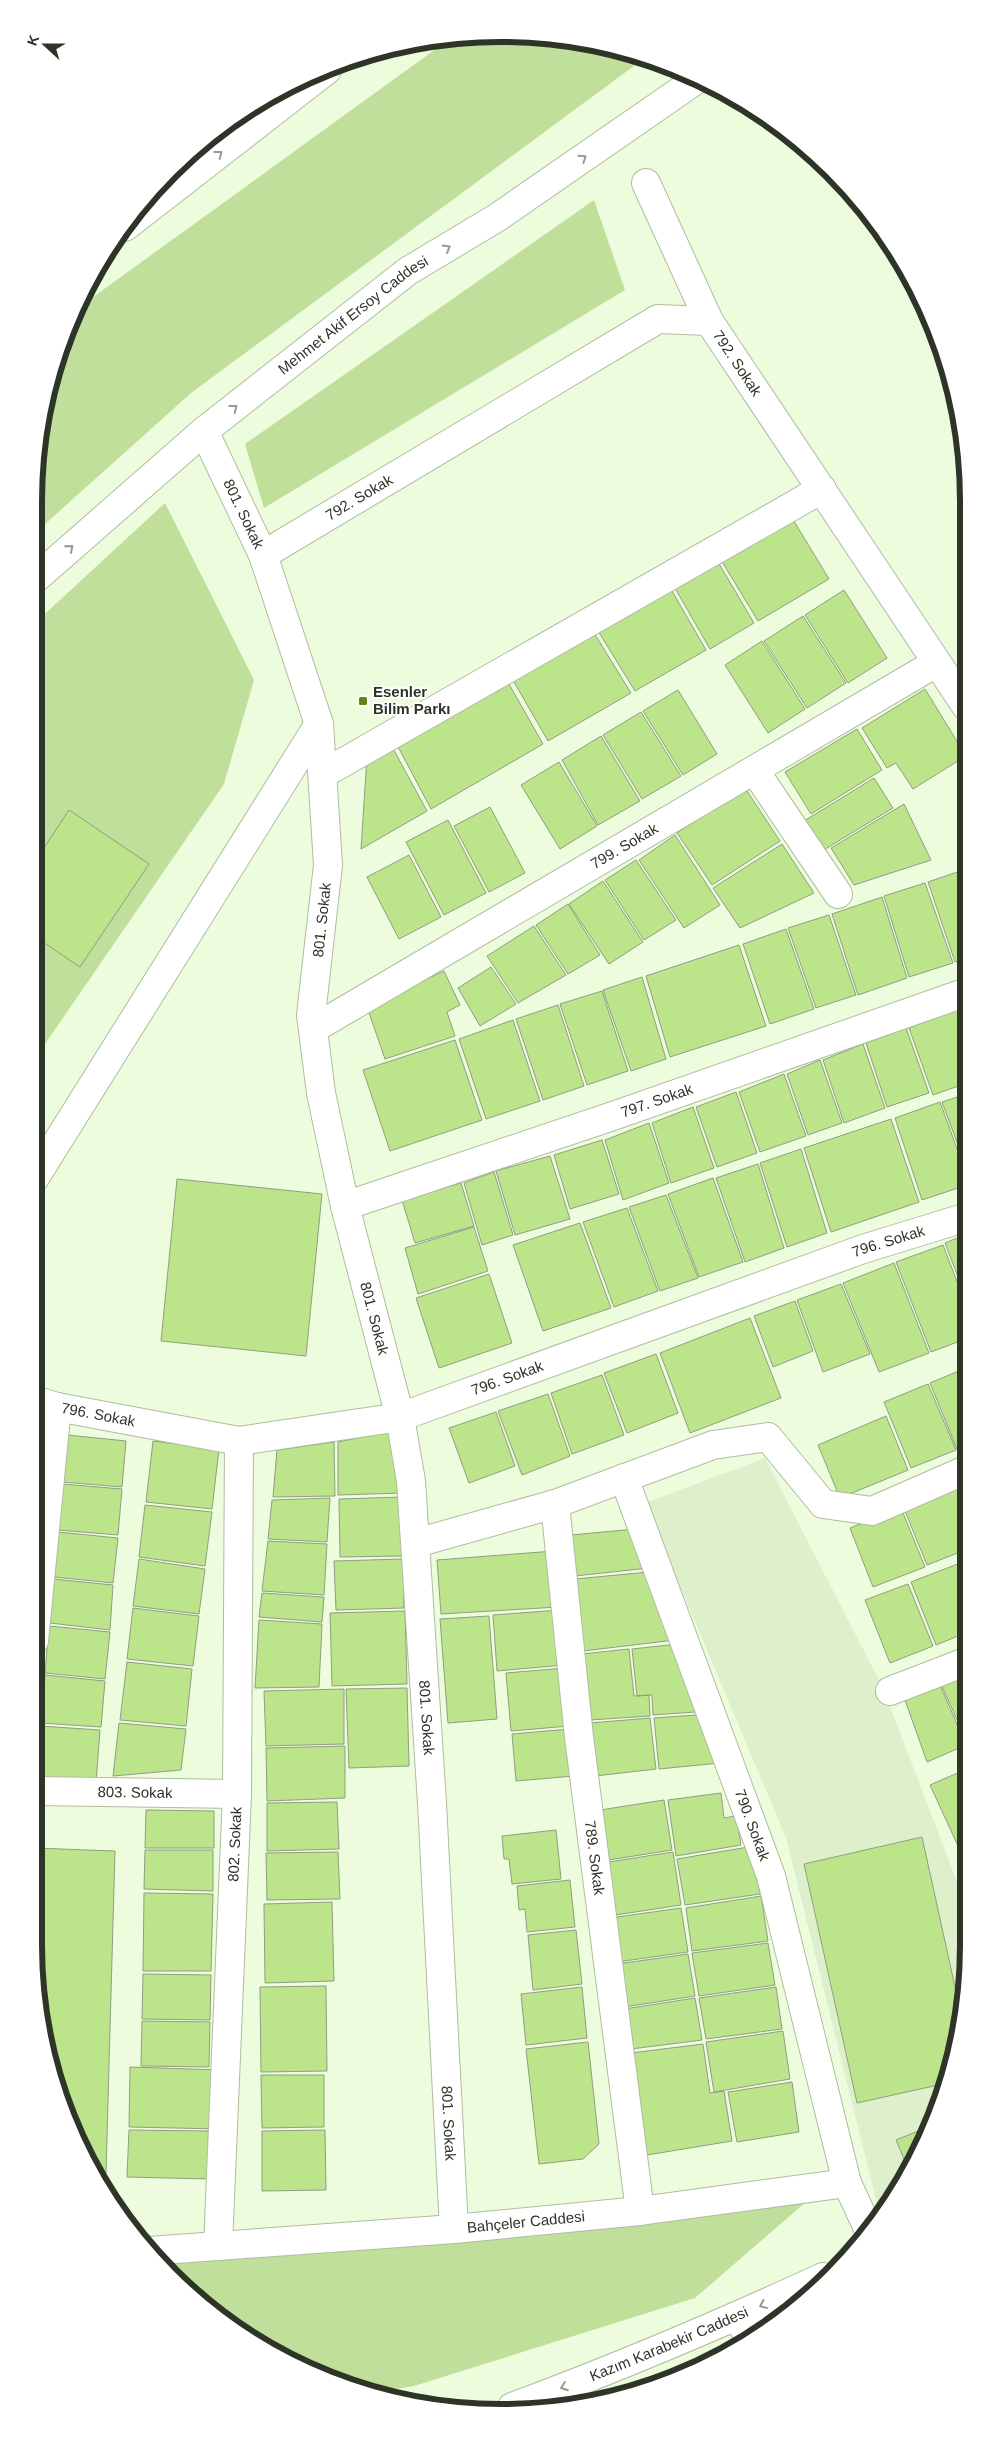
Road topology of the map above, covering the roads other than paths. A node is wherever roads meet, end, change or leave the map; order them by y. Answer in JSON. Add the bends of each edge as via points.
{"nodes":[{"id":1,"x":691,"y":83,"type":"edge"},
{"id":2,"x":306,"y":86,"type":"edge"},
{"id":3,"x":646,"y":183,"type":"dead end"},
{"id":4,"x":147,"y":210,"type":"edge"},
{"id":5,"x":709,"y":321,"type":"junction"},
{"id":6,"x":204,"y":432,"type":"junction"},
{"id":7,"x":822,"y":489,"type":"junction"},
{"id":8,"x":264,"y":555,"type":"junction"},
{"id":9,"x":42,"y":573,"type":"edge"},
{"id":10,"x":936,"y":662,"type":"junction"},
{"id":11,"x":960,"y":697,"type":"edge"},
{"id":12,"x":319,"y":724,"type":"junction"},
{"id":13,"x":755,"y":771,"type":"junction"},
{"id":14,"x":323,"y":774,"type":"junction"},
{"id":15,"x":838,"y":894,"type":"dead end"},
{"id":16,"x":960,"y":994,"type":"edge"},
{"id":17,"x":313,"y":1029,"type":"junction"},
{"id":18,"x":42,"y":1166,"type":"edge"},
{"id":19,"x":345,"y":1206,"type":"junction"},
{"id":20,"x":960,"y":1219,"type":"edge"},
{"id":21,"x":45,"y":1404,"type":"edge"},
{"id":22,"x":400,"y":1417,"type":"junction"},
{"id":23,"x":239,"y":1441,"type":"junction"},
{"id":24,"x":42,"y":1469,"type":"edge"},
{"id":25,"x":960,"y":1473,"type":"edge"},
{"id":26,"x":624,"y":1478,"type":"junction"},
{"id":27,"x":555,"y":1504,"type":"junction"},
{"id":28,"x":416,"y":1543,"type":"junction"},
{"id":29,"x":960,"y":1664,"type":"edge"},
{"id":30,"x":890,"y":1691,"type":"dead end"},
{"id":31,"x":42,"y":1791,"type":"edge"},
{"id":32,"x":237,"y":1794,"type":"junction"},
{"id":33,"x":847,"y":2183,"type":"junction"},
{"id":34,"x":640,"y":2211,"type":"junction"},
{"id":35,"x":866,"y":2225,"type":"edge"},
{"id":36,"x":454,"y":2229,"type":"junction"},
{"id":37,"x":218,"y":2246,"type":"junction"},
{"id":38,"x":158,"y":2250,"type":"edge"},
{"id":39,"x":815,"y":2281,"type":"edge"},
{"id":40,"x":737,"y":2317,"type":"junction"},
{"id":41,"x":747,"y":2333,"type":"edge"},
{"id":42,"x":520,"y":2404,"type":"edge"}],
"edges":[{"from":6,"to":1,"type":"main road","name":"Mehmet Akif Ersoy Caddesi","one_way":true,"via":[[408,272],[498,217]]},
{"from":4,"to":2,"type":"main road","one_way":true},
{"from":3,"to":5,"type":"main road"},
{"from":5,"to":7,"type":"main road","name":"792. Sokak"},
{"from":5,"to":8,"type":"main road","name":"792. Sokak","via":[[658,319]]},
{"from":6,"to":8,"type":"main road","name":"801. Sokak"},
{"from":9,"to":6,"type":"main road","name":"Mehmet Akif Ersoy Caddesi","one_way":true},
{"from":7,"to":10,"type":"main road","name":"792. Sokak"},
{"from":7,"to":14,"type":"main road"},
{"from":8,"to":12,"type":"main road","name":"801. Sokak"},
{"from":10,"to":11,"type":"main road","name":"792. Sokak"},
{"from":10,"to":13,"type":"main road","name":"799. Sokak"},
{"from":12,"to":14,"type":"main road","name":"801. Sokak"},
{"from":12,"to":18,"type":"main road"},
{"from":13,"to":15,"type":"main road"},
{"from":13,"to":17,"type":"main road","name":"799. Sokak"},
{"from":14,"to":17,"type":"main road","name":"801. Sokak","via":[[328,865],[311,1014]]},
{"from":16,"to":19,"type":"main road","name":"797. Sokak"},
{"from":17,"to":19,"type":"main road","name":"801. Sokak","via":[[321,1093]]},
{"from":19,"to":22,"type":"main road","name":"801. Sokak"},
{"from":20,"to":22,"type":"main road","name":"796. Sokak","via":[[854,1253]]},
{"from":21,"to":23,"type":"main road","name":"796. Sokak"},
{"from":21,"to":24,"type":"main road"},
{"from":22,"to":23,"type":"main road","name":"796. Sokak"},
{"from":22,"to":28,"type":"main road","name":"801. Sokak","via":[[412,1481]]},
{"from":23,"to":32,"type":"main road","name":"802. Sokak"},
{"from":25,"to":26,"type":"main road","via":[[872,1511],[823,1504],[768,1437],[714,1445]]},
{"from":26,"to":27,"type":"main road"},
{"from":26,"to":33,"type":"main road","name":"790. Sokak","via":[[772,1876]]},
{"from":27,"to":28,"type":"main road"},
{"from":27,"to":34,"type":"main road","name":"789. Sokak","via":[[579,1737]]},
{"from":28,"to":36,"type":"main road","name":"801. Sokak"},
{"from":29,"to":30,"type":"main road"},
{"from":31,"to":32,"type":"main road","name":"803. Sokak"},
{"from":32,"to":37,"type":"main road","name":"802. Sokak"},
{"from":33,"to":34,"type":"main road","name":"Bahçeler Caddesi"},
{"from":33,"to":35,"type":"main road"},
{"from":34,"to":36,"type":"main road","name":"Bahçeler Caddesi"},
{"from":36,"to":37,"type":"main road","name":"Bahçeler Caddesi"},
{"from":37,"to":38,"type":"main road","name":"Bahçeler Caddesi"},
{"from":39,"to":40,"type":"main road","name":"Kazım Karabekir Caddesi","one_way":true},
{"from":40,"to":41,"type":"main road"},
{"from":40,"to":42,"type":"main road","name":"Kazım Karabekir Caddesi","one_way":true}]}
